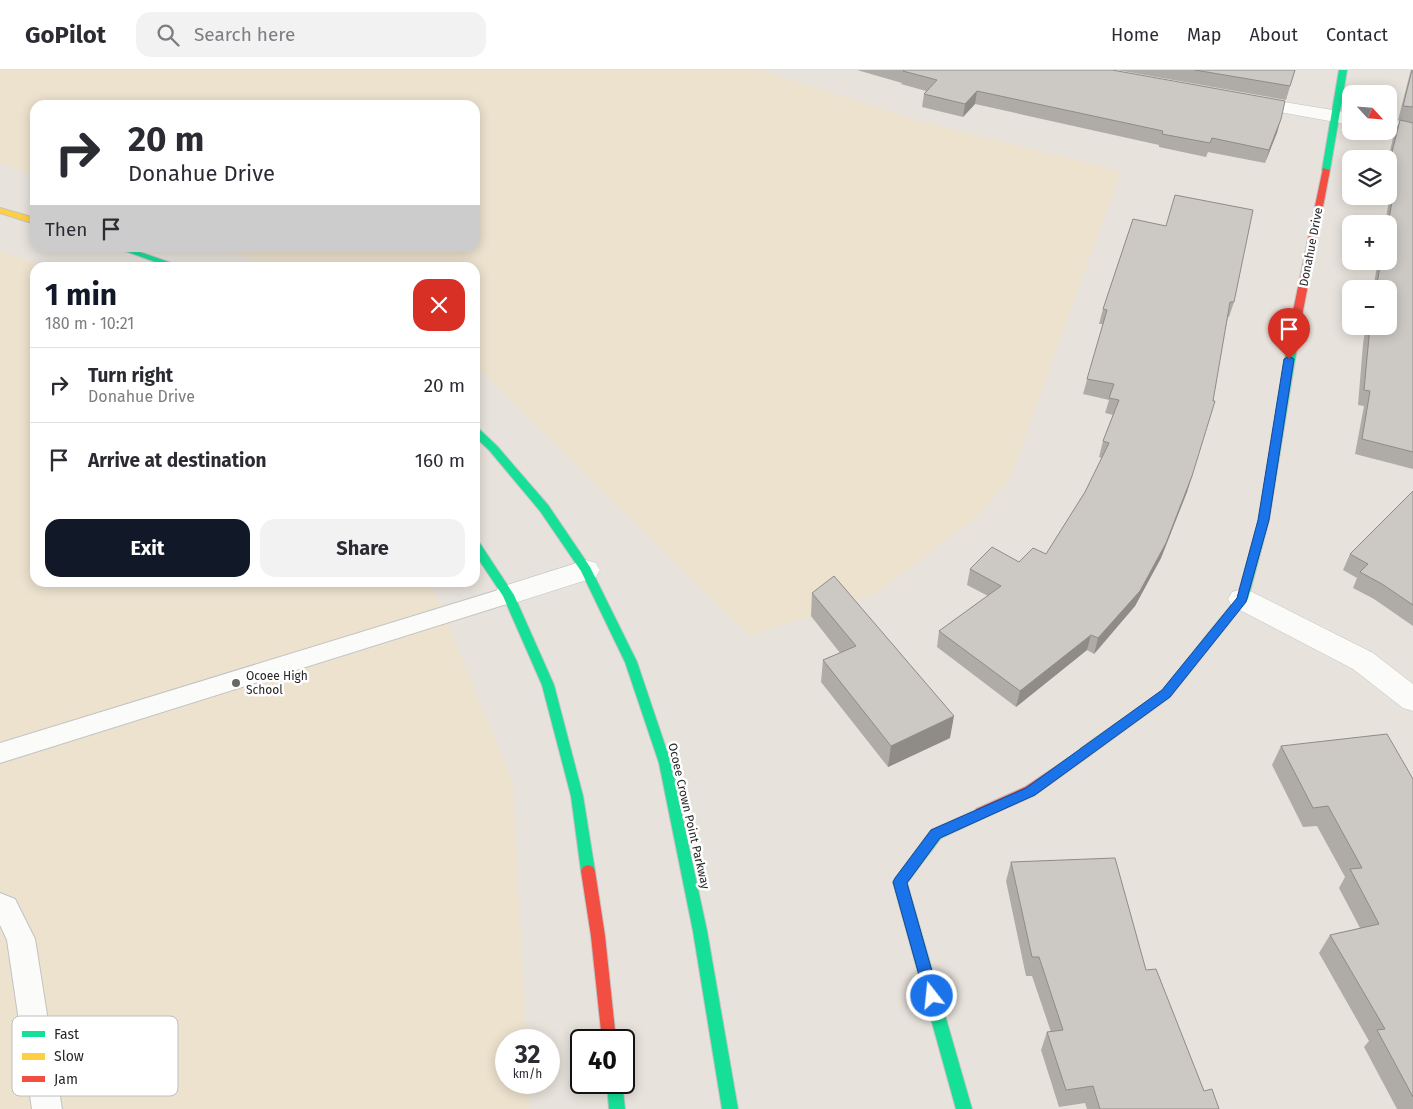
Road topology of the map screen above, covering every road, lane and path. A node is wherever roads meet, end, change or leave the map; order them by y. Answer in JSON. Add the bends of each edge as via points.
{"nodes":[{"id":1,"x":1343,"y":70,"type":"edge"},
{"id":2,"x":1343,"y":85,"type":"edge"},
{"id":3,"x":1230,"y":98,"type":"edge"},
{"id":4,"x":1342,"y":118,"type":"edge"},
{"id":5,"x":1342,"y":127,"type":"edge"},
{"id":6,"x":1398,"y":128,"type":"edge"},
{"id":7,"x":1413,"y":130,"type":"edge"},
{"id":8,"x":0,"y":210,"type":"edge"},
{"id":9,"x":30,"y":219,"type":"edge"},
{"id":10,"x":133,"y":252,"type":"edge"},
{"id":11,"x":164,"y":262,"type":"edge"},
{"id":12,"x":480,"y":436,"type":"edge"},
{"id":13,"x":480,"y":552,"type":"edge"},
{"id":14,"x":586,"y":570,"type":"junction"},
{"id":15,"x":508,"y":595,"type":"junction"},
{"id":16,"x":1242,"y":599,"type":"junction"},
{"id":17,"x":1413,"y":700,"type":"edge"},
{"id":18,"x":0,"y":753,"type":"edge"},
{"id":19,"x":0,"y":905,"type":"edge"},
{"id":20,"x":33,"y":1016,"type":"edge"},
{"id":21,"x":608,"y":1029,"type":"edge"},
{"id":22,"x":615,"y":1094,"type":"edge"},
{"id":23,"x":45,"y":1096,"type":"edge"},
{"id":24,"x":47,"y":1109,"type":"edge"},
{"id":25,"x":617,"y":1109,"type":"edge"},
{"id":26,"x":730,"y":1109,"type":"edge"},
{"id":27,"x":964,"y":1109,"type":"edge"}],
"edges":[{"from":1,"to":2,"type":"street","name":"Donahue Drive"},
{"from":3,"to":4,"type":"street"},
{"from":5,"to":16,"type":"street","name":"Donahue Drive","via":[[1289,359],[1264,520]]},
{"from":6,"to":7,"type":"street"},
{"from":8,"to":9,"type":"street"},
{"from":10,"to":11,"type":"street"},
{"from":12,"to":14,"type":"street","name":"Ocoee Crown Point Parkway","via":[[544,508]]},
{"from":13,"to":15,"type":"street"},
{"from":14,"to":15,"type":"street"},
{"from":14,"to":26,"type":"street","name":"Ocoee Crown Point Parkway","via":[[631,662],[665,763],[700,931]]},
{"from":15,"to":18,"type":"lane"},
{"from":15,"to":21,"type":"street","via":[[548,685],[577,796]]},
{"from":16,"to":17,"type":"street","via":[[1363,661]]},
{"from":16,"to":27,"type":"street","name":"Donahue Drive","via":[[1166,694],[1030,792],[936,834],[900,882]]},
{"from":19,"to":20,"type":"lane","via":[[5,907],[21,939]]},
{"from":22,"to":25,"type":"street"},
{"from":23,"to":24,"type":"lane"}]}
